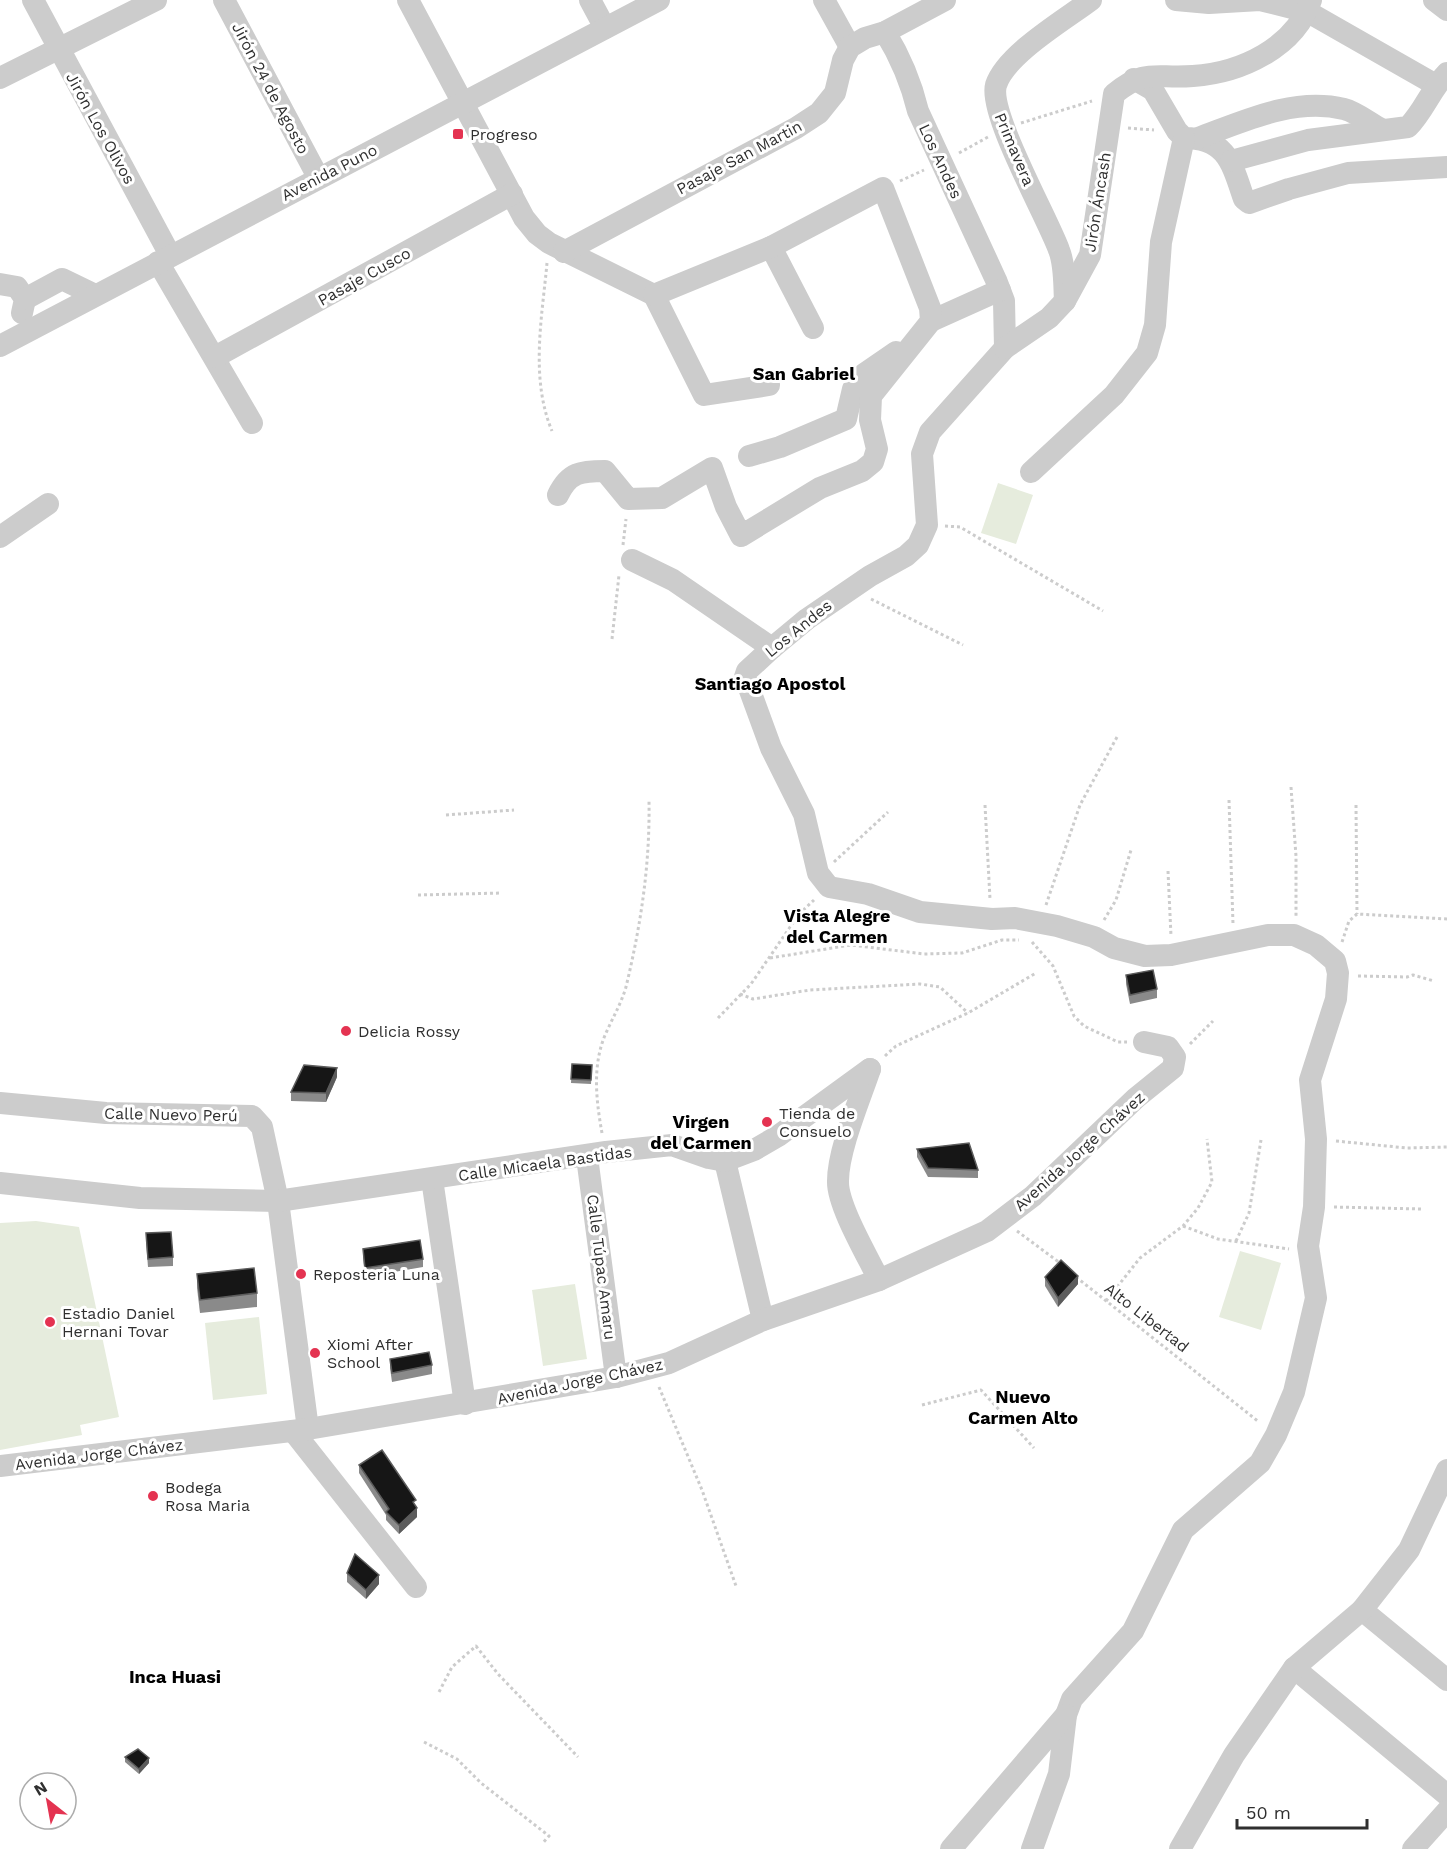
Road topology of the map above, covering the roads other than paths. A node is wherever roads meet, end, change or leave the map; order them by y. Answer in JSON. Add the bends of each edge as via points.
{"nodes":[{"id":1,"x":33,"y":0,"type":"edge"},
{"id":2,"x":156,"y":0,"type":"edge"},
{"id":3,"x":224,"y":0,"type":"edge"},
{"id":4,"x":408,"y":0,"type":"edge"},
{"id":5,"x":590,"y":0,"type":"edge"},
{"id":6,"x":659,"y":0,"type":"edge"},
{"id":7,"x":824,"y":0,"type":"edge"},
{"id":8,"x":945,"y":0,"type":"edge"},
{"id":9,"x":1091,"y":0,"type":"edge"},
{"id":10,"x":1176,"y":0,"type":"edge"},
{"id":11,"x":1434,"y":0,"type":"edge"},
{"id":12,"x":1309,"y":6,"type":"edge"},
{"id":13,"x":1447,"y":10,"type":"edge"},
{"id":14,"x":605,"y":28,"type":"junction"},
{"id":15,"x":885,"y":32,"type":"junction"},
{"id":16,"x":850,"y":47,"type":"junction"},
{"id":17,"x":58,"y":50,"type":"junction"},
{"id":18,"x":0,"y":78,"type":"edge"},
{"id":19,"x":1134,"y":79,"type":"junction"},
{"id":20,"x":1441,"y":79,"type":"edge"},
{"id":21,"x":462,"y":103,"type":"junction"},
{"id":22,"x":1381,"y":129,"type":"junction"},
{"id":23,"x":1186,"y":136,"type":"junction"},
{"id":24,"x":1231,"y":161,"type":"junction"},
{"id":25,"x":1447,"y":167,"type":"edge"},
{"id":26,"x":318,"y":177,"type":"junction"},
{"id":27,"x":512,"y":194,"type":"junction"},
{"id":28,"x":771,"y":247,"type":"junction"},
{"id":29,"x":556,"y":248,"type":"junction"},
{"id":30,"x":164,"y":258,"type":"junction"},
{"id":31,"x":0,"y":284,"type":"edge"},
{"id":32,"x":1000,"y":290,"type":"junction"},
{"id":33,"x":0,"y":292,"type":"edge"},
{"id":34,"x":95,"y":295,"type":"junction"},
{"id":35,"x":654,"y":295,"type":"junction"},
{"id":36,"x":26,"y":299,"type":"junction"},
{"id":37,"x":1065,"y":300,"type":"junction"},
{"id":38,"x":813,"y":328,"type":"dead end"},
{"id":39,"x":925,"y":329,"type":"junction"},
{"id":40,"x":20,"y":332,"type":"junction"},
{"id":41,"x":0,"y":346,"type":"edge"},
{"id":42,"x":1005,"y":348,"type":"junction"},
{"id":43,"x":215,"y":357,"type":"junction"},
{"id":44,"x":769,"y":386,"type":"dead end"},
{"id":45,"x":252,"y":423,"type":"dead end"},
{"id":46,"x":749,"y":456,"type":"dead end"},
{"id":47,"x":1031,"y":472,"type":"dead end"},
{"id":48,"x":558,"y":495,"type":"dead end"},
{"id":49,"x":48,"y":504,"type":"dead end"},
{"id":50,"x":0,"y":537,"type":"edge"},
{"id":51,"x":632,"y":560,"type":"dead end"},
{"id":52,"x":772,"y":648,"type":"junction"},
{"id":53,"x":1144,"y":1042,"type":"road end"},
{"id":54,"x":0,"y":1103,"type":"edge"},
{"id":55,"x":597,"y":1154,"type":"junction"},
{"id":56,"x":725,"y":1161,"type":"junction"},
{"id":57,"x":432,"y":1179,"type":"junction"},
{"id":58,"x":0,"y":1183,"type":"edge"},
{"id":59,"x":278,"y":1201,"type":"junction"},
{"id":60,"x":879,"y":1280,"type":"junction"},
{"id":61,"x":763,"y":1320,"type":"junction"},
{"id":62,"x":616,"y":1377,"type":"junction"},
{"id":63,"x":465,"y":1404,"type":"junction"},
{"id":64,"x":300,"y":1430,"type":"junction"},
{"id":65,"x":0,"y":1466,"type":"edge"},
{"id":66,"x":1447,"y":1470,"type":"edge"},
{"id":67,"x":416,"y":1587,"type":"dead end"},
{"id":68,"x":1362,"y":1610,"type":"junction"},
{"id":69,"x":1294,"y":1668,"type":"junction"},
{"id":70,"x":1447,"y":1680,"type":"edge"},
{"id":71,"x":1066,"y":1715,"type":"junction"},
{"id":72,"x":1447,"y":1795,"type":"edge"},
{"id":73,"x":1447,"y":1811,"type":"edge"},
{"id":74,"x":951,"y":1849,"type":"edge"},
{"id":75,"x":1032,"y":1849,"type":"edge"},
{"id":76,"x":1180,"y":1849,"type":"edge"},
{"id":77,"x":1413,"y":1849,"type":"edge"}],
"edges":[{"from":1,"to":17,"type":"street","name":"Jirón Los Olivos"},
{"from":2,"to":17,"type":"street"},
{"from":3,"to":26,"type":"street","name":"Jirón 24 de Agosto"},
{"from":4,"to":21,"type":"street"},
{"from":5,"to":14,"type":"street"},
{"from":6,"to":14,"type":"street","name":"Avenida Puno"},
{"from":7,"to":16,"type":"street"},
{"from":8,"to":15,"type":"street"},
{"from":9,"to":37,"type":"street","name":"Primavera","via":[[1019,54],[996,84],[995,100],[1005,128],[1061,253]]},
{"from":10,"to":12,"type":"street","via":[[1260,0]]},
{"from":11,"to":13,"type":"street"},
{"from":12,"to":19,"type":"street","via":[[1284,42],[1252,61],[1216,73]]},
{"from":12,"to":20,"type":"street"},
{"from":14,"to":21,"type":"street","name":"Avenida Puno"},
{"from":15,"to":16,"type":"street"},
{"from":15,"to":32,"type":"street","name":"Los Andes","via":[[900,56],[918,111]]},
{"from":16,"to":29,"type":"street","name":"Pasaje San Martin","via":[[835,93],[819,113]]},
{"from":17,"to":18,"type":"street"},
{"from":17,"to":30,"type":"street","name":"Jirón Los Olivos"},
{"from":19,"to":23,"type":"street","via":[[1153,90]]},
{"from":19,"to":37,"type":"street","name":"Jirón Áncash","via":[[1114,94],[1090,255]]},
{"from":20,"to":22,"type":"street","via":[[1408,127]]},
{"from":21,"to":26,"type":"street","name":"Avenida Puno"},
{"from":21,"to":27,"type":"street"},
{"from":22,"to":23,"type":"street","via":[[1346,109],[1302,106]]},
{"from":22,"to":24,"type":"street","via":[[1308,140]]},
{"from":23,"to":24,"type":"street","via":[[1216,144]]},
{"from":23,"to":47,"type":"street","via":[[1161,242],[1155,325],[1147,353],[1114,395]]},
{"from":24,"to":25,"type":"street","via":[[1246,202],[1348,173]]},
{"from":26,"to":30,"type":"street","name":"Avenida Puno"},
{"from":27,"to":29,"type":"street","via":[[537,234]]},
{"from":27,"to":43,"type":"street","name":"Pasaje Cusco"},
{"from":28,"to":35,"type":"street"},
{"from":28,"to":38,"type":"street"},
{"from":28,"to":39,"type":"street","via":[[883,188],[930,308]]},
{"from":29,"to":35,"type":"street"},
{"from":30,"to":34,"type":"street","name":"Avenida Puno"},
{"from":30,"to":43,"type":"street","name":"Jirón Los Olivos"},
{"from":31,"to":36,"type":"street","via":[[17,287]]},
{"from":32,"to":39,"type":"street"},
{"from":32,"to":42,"type":"street","name":"Los Andes","via":[[1004,301]]},
{"from":33,"to":40,"type":"street"},
{"from":34,"to":36,"type":"street","via":[[63,279]]},
{"from":34,"to":40,"type":"street","name":"Avenida Puno"},
{"from":35,"to":44,"type":"street","via":[[704,395]]},
{"from":36,"to":40,"type":"street"},
{"from":37,"to":42,"type":"street","name":"Jirón Áncash","via":[[1049,318]]},
{"from":39,"to":46,"type":"street","via":[[864,374],[850,395],[846,419]]},
{"from":39,"to":48,"type":"street","via":[[871,396],[870,420],[876,455],[873,462],[862,471],[820,488],[741,536],[712,468],[662,498],[628,499],[605,471],[582,471],[564,482]]},
{"from":40,"to":41,"type":"street","name":"Avenida Puno"},
{"from":42,"to":52,"type":"street","name":"Los Andes","via":[[930,432],[922,454],[927,525],[918,545],[851,588]]},
{"from":43,"to":45,"type":"street","name":"Jirón Los Olivos"},
{"from":49,"to":50,"type":"street"},
{"from":51,"to":52,"type":"street","via":[[673,580]]},
{"from":52,"to":71,"type":"street","name":"Los Andes","via":[[747,671],[746,684],[771,748],[804,814],[823,880],[920,912],[1015,918],[1035,932],[1094,938],[1145,956],[1171,955],[1268,935],[1294,935],[1316,945],[1335,961],[1336,999],[1310,1080],[1316,1139],[1314,1207],[1308,1246],[1316,1298],[1294,1392],[1260,1462],[1183,1530],[1133,1631],[1072,1699]]},
{"from":53,"to":60,"type":"street","name":"Avenida Jorge Chávez","via":[[1168,1047],[1175,1058],[1173,1068],[1034,1196],[987,1231]]},
{"from":54,"to":59,"type":"street","name":"Calle Nuevo Perú","via":[[106,1113],[252,1116],[262,1127]]},
{"from":55,"to":56,"type":"street","name":"Calle Micaela Bastidas","via":[[672,1145]]},
{"from":55,"to":57,"type":"street","name":"Calle Micaela Bastidas"},
{"from":55,"to":62,"type":"street","name":"Calle Túpac Amaru"},
{"from":56,"to":60,"type":"street","via":[[778,1136],[870,1068],[838,1182],[842,1201]]},
{"from":56,"to":61,"type":"street"},
{"from":57,"to":59,"type":"street","name":"Calle Micaela Bastidas"},
{"from":57,"to":63,"type":"street"},
{"from":58,"to":59,"type":"street","name":"Calle Micaela Bastidas","via":[[140,1198]]},
{"from":59,"to":64,"type":"street","name":"Calle Nuevo Perú"},
{"from":60,"to":61,"type":"street","name":"Avenida Jorge Chávez"},
{"from":61,"to":62,"type":"street","name":"Avenida Jorge Chávez","via":[[694,1353]]},
{"from":62,"to":63,"type":"street","name":"Avenida Jorge Chávez"},
{"from":63,"to":64,"type":"street","name":"Avenida Jorge Chávez"},
{"from":64,"to":65,"type":"street","name":"Avenida Jorge Chávez"},
{"from":64,"to":67,"type":"street"},
{"from":66,"to":68,"type":"street","via":[[1409,1550]]},
{"from":68,"to":69,"type":"street"},
{"from":68,"to":70,"type":"street"},
{"from":69,"to":72,"type":"street"},
{"from":69,"to":76,"type":"street","via":[[1234,1755]]},
{"from":71,"to":74,"type":"street"},
{"from":71,"to":75,"type":"street","via":[[1059,1774]]},
{"from":73,"to":77,"type":"street"}]}
